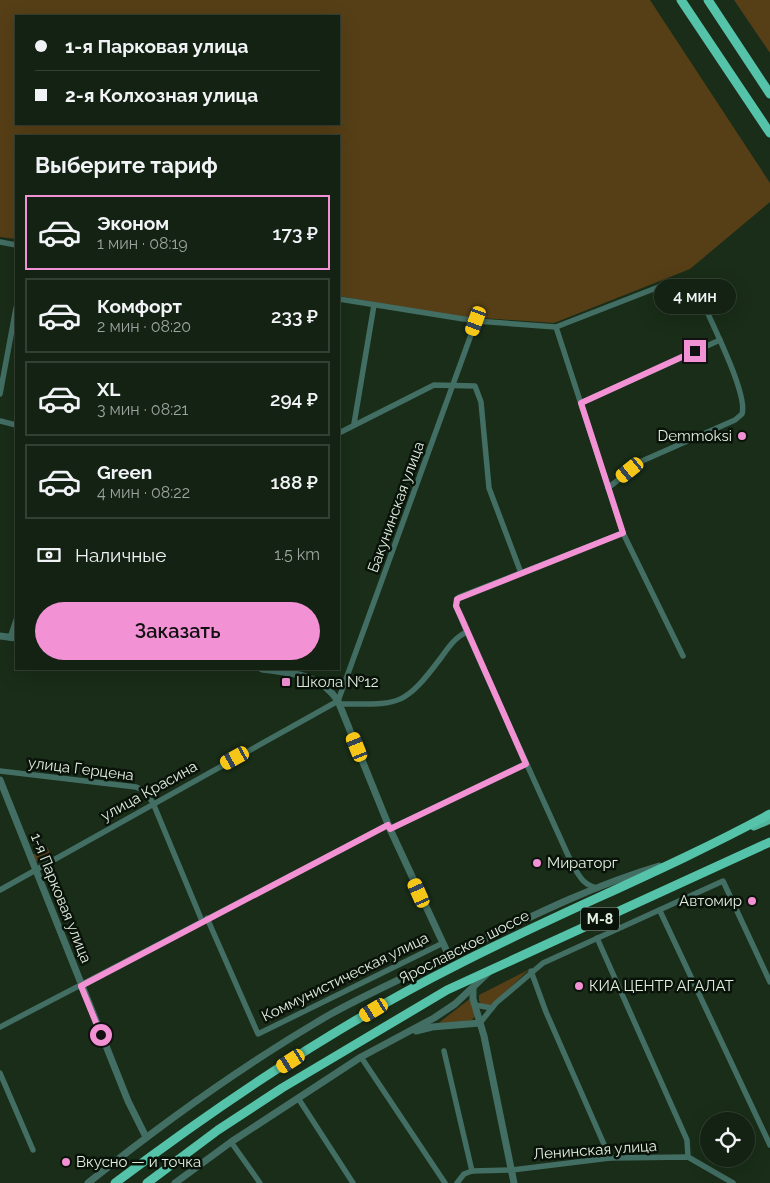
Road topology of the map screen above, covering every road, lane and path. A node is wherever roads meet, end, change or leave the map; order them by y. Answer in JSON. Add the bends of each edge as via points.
{"nodes":[{"id":1,"x":682,"y":0,"type":"edge"},
{"id":2,"x":708,"y":0,"type":"edge"},
{"id":3,"x":770,"y":94,"type":"edge"},
{"id":4,"x":770,"y":133,"type":"edge"},
{"id":5,"x":0,"y":242,"type":"edge"},
{"id":6,"x":15,"y":245,"type":"edge"},
{"id":7,"x":674,"y":281,"type":"dead end"},
{"id":8,"x":340,"y":299,"type":"edge"},
{"id":9,"x":374,"y":305,"type":"junction"},
{"id":10,"x":705,"y":307,"type":"dead end"},
{"id":11,"x":15,"y":313,"type":"edge"},
{"id":12,"x":476,"y":321,"type":"junction"},
{"id":13,"x":556,"y":327,"type":"junction"},
{"id":14,"x":720,"y":340,"type":"junction"},
{"id":15,"x":454,"y":384,"type":"junction"},
{"id":16,"x":0,"y":394,"type":"edge"},
{"id":17,"x":581,"y":403,"type":"junction"},
{"id":18,"x":0,"y":421,"type":"edge"},
{"id":19,"x":354,"y":424,"type":"junction"},
{"id":20,"x":15,"y":425,"type":"edge"},
{"id":21,"x":340,"y":432,"type":"edge"},
{"id":22,"x":608,"y":488,"type":"junction"},
{"id":23,"x":623,"y":533,"type":"junction"},
{"id":24,"x":521,"y":573,"type":"junction"},
{"id":25,"x":467,"y":632,"type":"junction"},
{"id":26,"x":0,"y":636,"type":"edge"},
{"id":27,"x":13,"y":638,"type":"edge"},
{"id":28,"x":683,"y":656,"type":"dead end"},
{"id":29,"x":284,"y":670,"type":"edge"},
{"id":30,"x":339,"y":702,"type":"junction"},
{"id":31,"x":526,"y":764,"type":"junction"},
{"id":32,"x":0,"y":771,"type":"edge"},
{"id":33,"x":0,"y":780,"type":"edge"},
{"id":34,"x":153,"y":803,"type":"junction"},
{"id":35,"x":770,"y":814,"type":"edge"},
{"id":36,"x":770,"y":819,"type":"edge"},
{"id":37,"x":389,"y":827,"type":"junction"},
{"id":38,"x":729,"y":838,"type":"junction"},
{"id":39,"x":770,"y":842,"type":"edge"},
{"id":40,"x":674,"y":861,"type":"junction"},
{"id":41,"x":34,"y":871,"type":"junction"},
{"id":42,"x":582,"y":880,"type":"junction"},
{"id":43,"x":598,"y":888,"type":"junction"},
{"id":44,"x":0,"y":890,"type":"edge"},
{"id":45,"x":579,"y":895,"type":"junction"},
{"id":46,"x":660,"y":911,"type":"junction"},
{"id":47,"x":205,"y":920,"type":"junction"},
{"id":48,"x":596,"y":938,"type":"junction"},
{"id":49,"x":442,"y":943,"type":"junction"},
{"id":50,"x":449,"y":956,"type":"junction"},
{"id":51,"x":496,"y":966,"type":"junction"},
{"id":52,"x":531,"y":971,"type":"junction"},
{"id":53,"x":770,"y":982,"type":"edge"},
{"id":54,"x":81,"y":986,"type":"junction"},
{"id":55,"x":473,"y":988,"type":"junction"},
{"id":56,"x":475,"y":1005,"type":"junction"},
{"id":57,"x":492,"y":1008,"type":"junction"},
{"id":58,"x":480,"y":1023,"type":"junction"},
{"id":59,"x":0,"y":1027,"type":"edge"},
{"id":60,"x":408,"y":1034,"type":"junction"},
{"id":61,"x":444,"y":1051,"type":"dead end"},
{"id":62,"x":361,"y":1057,"type":"junction"},
{"id":63,"x":0,"y":1073,"type":"edge"},
{"id":64,"x":298,"y":1098,"type":"junction"},
{"id":65,"x":146,"y":1137,"type":"junction"},
{"id":66,"x":231,"y":1142,"type":"junction"},
{"id":67,"x":770,"y":1145,"type":"edge"},
{"id":68,"x":33,"y":1150,"type":"dead end"},
{"id":69,"x":688,"y":1157,"type":"junction"},
{"id":70,"x":610,"y":1158,"type":"junction"},
{"id":71,"x":512,"y":1170,"type":"junction"},
{"id":72,"x":472,"y":1171,"type":"junction"},
{"id":73,"x":88,"y":1183,"type":"edge"},
{"id":74,"x":115,"y":1183,"type":"edge"},
{"id":75,"x":147,"y":1183,"type":"edge"},
{"id":76,"x":175,"y":1183,"type":"edge"},
{"id":77,"x":260,"y":1183,"type":"edge"},
{"id":78,"x":353,"y":1183,"type":"edge"},
{"id":79,"x":444,"y":1183,"type":"edge"},
{"id":80,"x":457,"y":1183,"type":"edge"},
{"id":81,"x":514,"y":1183,"type":"edge"},
{"id":82,"x":733,"y":1183,"type":"edge"}],
"edges":[{"from":1,"to":4,"type":"highway"},
{"from":2,"to":3,"type":"highway"},
{"from":5,"to":6,"type":"street"},
{"from":7,"to":13,"type":"street"},
{"from":8,"to":9,"type":"street"},
{"from":9,"to":12,"type":"street"},
{"from":9,"to":19,"type":"street"},
{"from":10,"to":14,"type":"street"},
{"from":11,"to":16,"type":"street"},
{"from":12,"to":13,"type":"street"},
{"from":12,"to":15,"type":"street","name":"Бакунинская улица"},
{"from":13,"to":17,"type":"street"},
{"from":14,"to":17,"type":"street"},
{"from":14,"to":22,"type":"street","via":[[739,388],[742,414],[736,420],[642,461]]},
{"from":15,"to":19,"type":"street","via":[[434,385]]},
{"from":15,"to":24,"type":"street","via":[[475,386],[478,391],[489,488]]},
{"from":15,"to":30,"type":"street","name":"Бакунинская улица"},
{"from":17,"to":22,"type":"street"},
{"from":18,"to":20,"type":"street"},
{"from":19,"to":21,"type":"street"},
{"from":22,"to":23,"type":"street"},
{"from":23,"to":24,"type":"street"},
{"from":23,"to":28,"type":"street"},
{"from":24,"to":25,"type":"street","via":[[457,599],[456,606]]},
{"from":25,"to":30,"type":"street","name":"улица Красина","via":[[457,638],[409,696],[383,704]]},
{"from":25,"to":31,"type":"street"},
{"from":26,"to":27,"type":"street"},
{"from":29,"to":30,"type":"street","via":[[319,681]]},
{"from":30,"to":34,"type":"street","name":"улица Красина"},
{"from":30,"to":37,"type":"street"},
{"from":31,"to":37,"type":"street"},
{"from":31,"to":42,"type":"street"},
{"from":32,"to":34,"type":"street","name":"улица Герцена","via":[[136,787],[145,791]]},
{"from":33,"to":41,"type":"street","name":"1-я Парковая улица"},
{"from":34,"to":41,"type":"street","name":"улица Красина"},
{"from":34,"to":47,"type":"street"},
{"from":35,"to":38,"type":"highway"},
{"from":36,"to":38,"type":"main road","name":"Ярославское шоссе","number":"М-8"},
{"from":37,"to":47,"type":"street"},
{"from":37,"to":49,"type":"street"},
{"from":38,"to":40,"type":"highway","name":"Ярославское шоссе","number":"М-8"},
{"from":39,"to":51,"type":"highway","name":"Ярославское шоссе","number":"М-8"},
{"from":40,"to":43,"type":"street"},
{"from":40,"to":74,"type":"highway","name":"Ярославское шоссе","number":"М-8","via":[[453,966],[391,1000],[257,1083]]},
{"from":41,"to":44,"type":"street","name":"улица Красина"},
{"from":41,"to":54,"type":"street","name":"1-я Парковая улица"},
{"from":42,"to":43,"type":"street"},
{"from":42,"to":45,"type":"street"},
{"from":43,"to":45,"type":"street"},
{"from":45,"to":50,"type":"street"},
{"from":46,"to":48,"type":"street"},
{"from":46,"to":53,"type":"street","via":[[723,881]]},
{"from":46,"to":67,"type":"street"},
{"from":47,"to":49,"type":"street","name":"Коммунистическая улица","via":[[258,1034]]},
{"from":47,"to":54,"type":"street"},
{"from":48,"to":52,"type":"street"},
{"from":48,"to":69,"type":"street","via":[[687,1140]]},
{"from":49,"to":50,"type":"street"},
{"from":50,"to":65,"type":"street","via":[[290,1038]]},
{"from":51,"to":55,"type":"street"},
{"from":51,"to":75,"type":"highway","name":"Ярославское шоссе","number":"М-8","via":[[447,990],[282,1088]]},
{"from":52,"to":57,"type":"street"},
{"from":52,"to":70,"type":"street"},
{"from":54,"to":59,"type":"street"},
{"from":54,"to":65,"type":"street","name":"1-я Парковая улица"},
{"from":55,"to":56,"type":"street"},
{"from":55,"to":60,"type":"street","via":[[455,1004]]},
{"from":56,"to":57,"type":"street"},
{"from":56,"to":58,"type":"street"},
{"from":57,"to":58,"type":"street"},
{"from":58,"to":60,"type":"street","via":[[432,1027]]},
{"from":58,"to":71,"type":"street"},
{"from":60,"to":62,"type":"street"},
{"from":61,"to":72,"type":"street"},
{"from":62,"to":64,"type":"street"},
{"from":62,"to":79,"type":"street"},
{"from":63,"to":68,"type":"street"},
{"from":64,"to":66,"type":"street"},
{"from":64,"to":78,"type":"street"},
{"from":65,"to":73,"type":"street"},
{"from":66,"to":76,"type":"street"},
{"from":66,"to":77,"type":"street"},
{"from":69,"to":70,"type":"street","name":"Ленинская улица"},
{"from":69,"to":82,"type":"street"},
{"from":70,"to":71,"type":"street","name":"Ленинская улица"},
{"from":71,"to":72,"type":"street","name":"Ленинская улица"},
{"from":71,"to":81,"type":"street"},
{"from":72,"to":80,"type":"street","via":[[464,1174]]}]}
